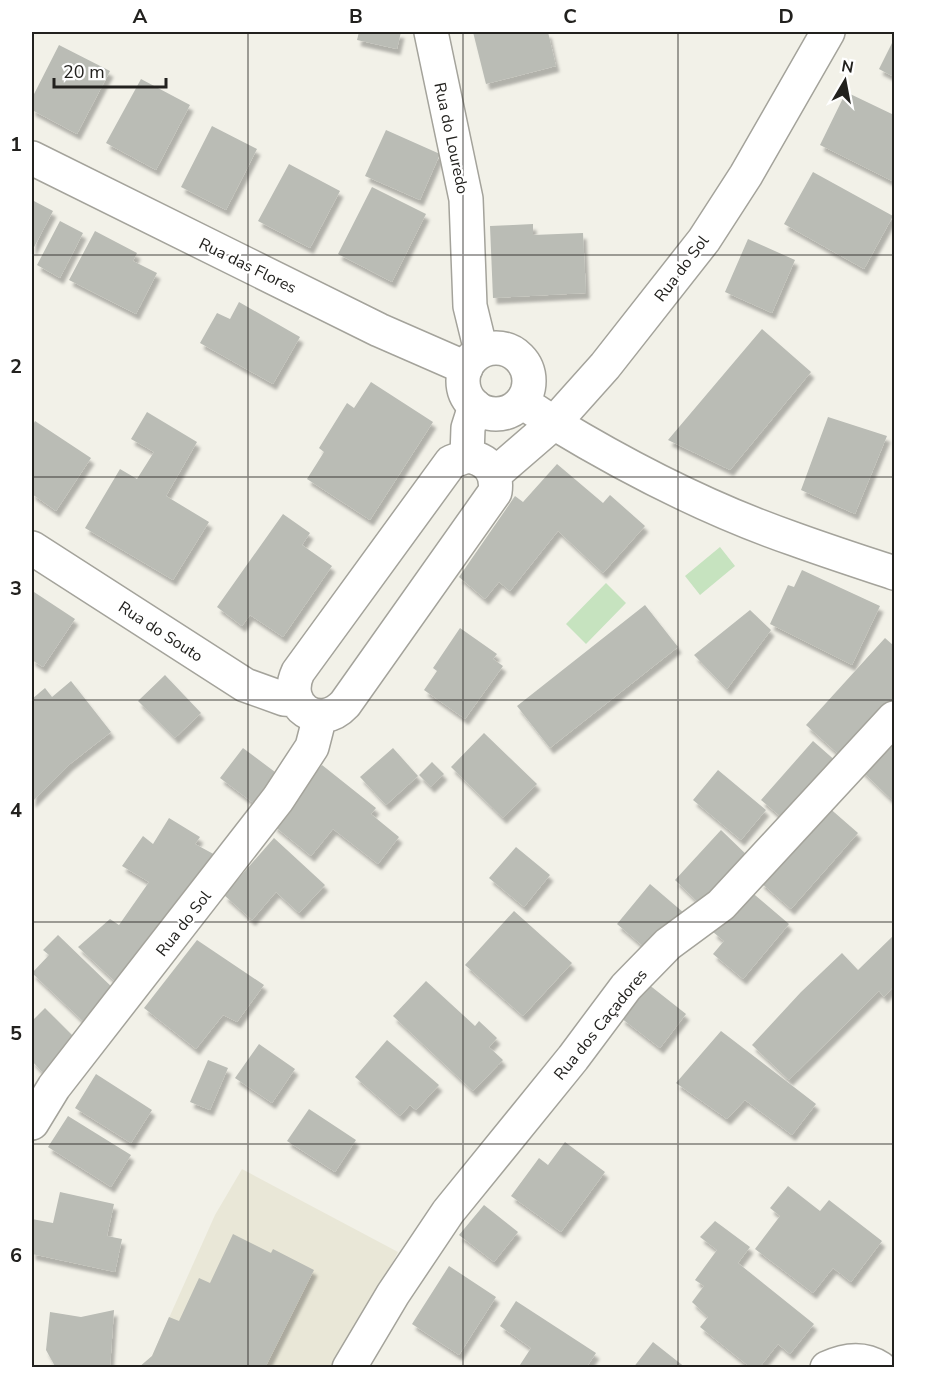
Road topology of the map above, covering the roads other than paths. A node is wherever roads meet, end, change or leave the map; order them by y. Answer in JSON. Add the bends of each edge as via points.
{"nodes":[{"id":1,"x":431,"y":32,"type":"edge"},
{"id":2,"x":828,"y":32,"type":"edge"},
{"id":3,"x":32,"y":158,"type":"edge"},
{"id":4,"x":473,"y":360,"type":"junction"},
{"id":5,"x":522,"y":402,"type":"junction"},
{"id":6,"x":475,"y":406,"type":"junction"},
{"id":7,"x":554,"y":423,"type":"junction"},
{"id":8,"x":467,"y":456,"type":"junction"},
{"id":9,"x":495,"y":474,"type":"junction"},
{"id":10,"x":32,"y":548,"type":"edge"},
{"id":11,"x":894,"y":573,"type":"edge"},
{"id":12,"x":308,"y":708,"type":"junction"},
{"id":13,"x":894,"y":718,"type":"edge"},
{"id":14,"x":32,"y":1123,"type":"edge"},
{"id":15,"x":354,"y":1359,"type":"edge"},
{"id":16,"x":827,"y":1368,"type":"edge"},
{"id":17,"x":880,"y":1368,"type":"edge"}],
"edges":[{"from":1,"to":4,"type":"street","name":"Rua do Louredo","via":[[466,199]]},
{"from":2,"to":7,"type":"street","name":"Rua do Sol","via":[[704,240],[605,366]]},
{"from":3,"to":4,"type":"street","name":"Rua das Flores","via":[[379,330]]},
{"from":4,"to":5,"type":"street","name":"Rua das Flores","via":[[492,348],[514,353],[528,370],[530,382]]},
{"from":4,"to":6,"type":"street","via":[[464,388]]},
{"from":5,"to":6,"type":"street","via":[[514,409],[494,414]]},
{"from":5,"to":7,"type":"street"},
{"from":6,"to":8,"type":"street","via":[[468,428]]},
{"from":7,"to":9,"type":"street","name":"Rua do Sol"},
{"from":7,"to":11,"type":"street","via":[[610,457],[695,498],[792,539]]},
{"from":8,"to":9,"type":"street","via":[[484,460]]},
{"from":8,"to":12,"type":"street","name":"Rua do Sol","via":[[451,462],[298,672],[294,681]]},
{"from":9,"to":12,"type":"street","via":[[495,492],[345,704],[329,716]]},
{"from":10,"to":12,"type":"street","name":"Rua do Souto","via":[[244,685]]},
{"from":12,"to":14,"type":"street","name":"Rua do Sol","via":[[312,747],[278,799],[54,1087]]},
{"from":13,"to":15,"type":"street","name":"Rua dos Caçadores","via":[[721,905],[668,944],[626,987],[448,1212]]},
{"from":16,"to":17,"type":"street","via":[[857,1360]]}]}
